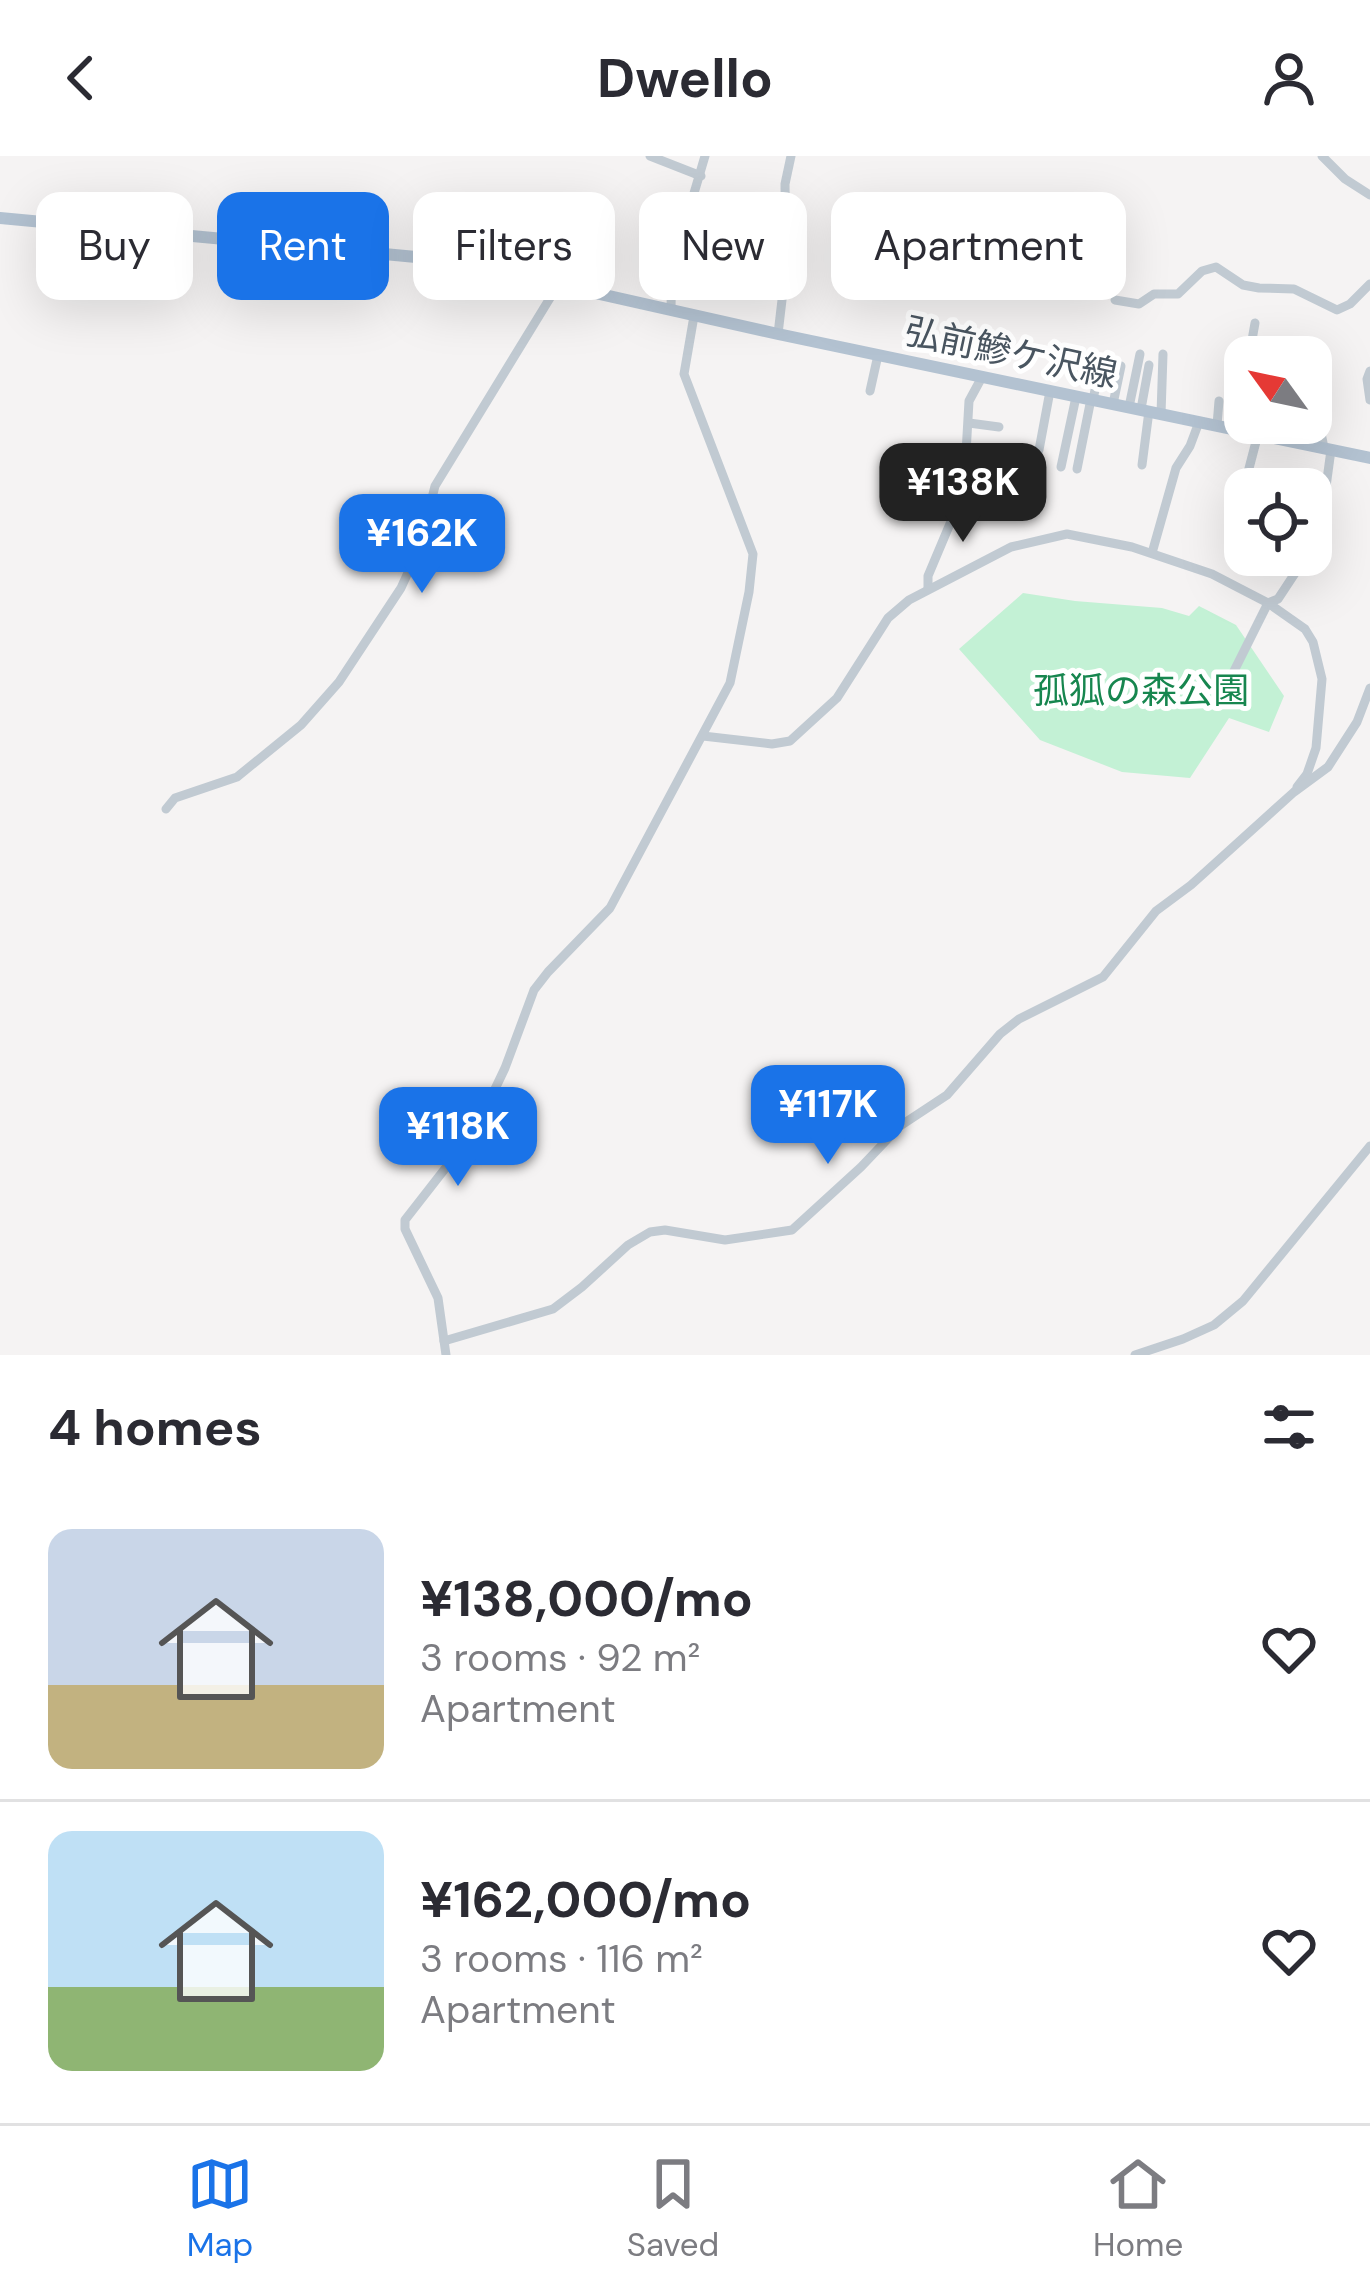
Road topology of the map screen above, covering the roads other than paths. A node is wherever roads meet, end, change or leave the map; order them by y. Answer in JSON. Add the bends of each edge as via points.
{"nodes":[{"id":1,"x":650,"y":156,"type":"edge"},
{"id":2,"x":704,"y":156,"type":"edge"},
{"id":3,"x":791,"y":156,"type":"edge"},
{"id":4,"x":1322,"y":156,"type":"edge"},
{"id":5,"x":701,"y":176,"type":"junction"},
{"id":6,"x":1370,"y":195,"type":"edge"},
{"id":7,"x":0,"y":218,"type":"edge"},
{"id":8,"x":413,"y":257,"type":"edge"},
{"id":9,"x":1370,"y":284,"type":"edge"},
{"id":10,"x":615,"y":298,"type":"edge"},
{"id":11,"x":549,"y":300,"type":"edge"},
{"id":12,"x":1114,"y":300,"type":"dead end"},
{"id":13,"x":671,"y":310,"type":"junction"},
{"id":14,"x":694,"y":316,"type":"junction"},
{"id":15,"x":1255,"y":323,"type":"dead end"},
{"id":16,"x":778,"y":334,"type":"junction"},
{"id":17,"x":1253,"y":336,"type":"edge"},
{"id":18,"x":1140,"y":354,"type":"dead end"},
{"id":19,"x":1163,"y":354,"type":"dead end"},
{"id":20,"x":878,"y":356,"type":"junction"},
{"id":21,"x":1101,"y":359,"type":"dead end"},
{"id":22,"x":1149,"y":365,"type":"dead end"},
{"id":23,"x":1121,"y":366,"type":"dead end"},
{"id":24,"x":1370,"y":371,"type":"edge"},
{"id":25,"x":982,"y":377,"type":"junction"},
{"id":26,"x":870,"y":391,"type":"dead end"},
{"id":27,"x":1050,"y":391,"type":"junction"},
{"id":28,"x":1076,"y":397,"type":"junction"},
{"id":29,"x":1092,"y":399,"type":"junction"},
{"id":30,"x":1370,"y":400,"type":"edge"},
{"id":31,"x":1219,"y":401,"type":"dead end"},
{"id":32,"x":1114,"y":404,"type":"junction"},
{"id":33,"x":1145,"y":410,"type":"junction"},
{"id":34,"x":1199,"y":422,"type":"junction"},
{"id":35,"x":969,"y":423,"type":"junction"},
{"id":36,"x":1217,"y":425,"type":"junction"},
{"id":37,"x":999,"y":427,"type":"dead end"},
{"id":38,"x":1224,"y":427,"type":"edge"},
{"id":39,"x":1305,"y":444,"type":"edge"},
{"id":40,"x":1326,"y":444,"type":"edge"},
{"id":41,"x":1328,"y":449,"type":"junction"},
{"id":42,"x":966,"y":453,"type":"junction"},
{"id":43,"x":1023,"y":455,"type":"dead end"},
{"id":44,"x":1005,"y":458,"type":"dead end"},
{"id":45,"x":1370,"y":458,"type":"edge"},
{"id":46,"x":1142,"y":465,"type":"dead end"},
{"id":47,"x":1061,"y":467,"type":"dead end"},
{"id":48,"x":1326,"y":468,"type":"edge"},
{"id":49,"x":1077,"y":469,"type":"dead end"},
{"id":50,"x":1152,"y":553,"type":"junction"},
{"id":51,"x":1293,"y":576,"type":"edge"},
{"id":52,"x":928,"y":589,"type":"junction"},
{"id":53,"x":1268,"y":604,"type":"junction"},
{"id":54,"x":1232,"y":675,"type":"dead end"},
{"id":55,"x":1370,"y":688,"type":"edge"},
{"id":56,"x":703,"y":736,"type":"junction"},
{"id":57,"x":1294,"y":792,"type":"junction"},
{"id":58,"x":166,"y":808,"type":"dead end"},
{"id":59,"x":1370,"y":1146,"type":"edge"},
{"id":60,"x":444,"y":1341,"type":"junction"},
{"id":61,"x":446,"y":1355,"type":"edge"},
{"id":62,"x":1135,"y":1355,"type":"edge"}],
"edges":[{"from":1,"to":5,"type":"street"},
{"from":2,"to":5,"type":"street"},
{"from":3,"to":16,"type":"street"},
{"from":4,"to":6,"type":"street"},
{"from":5,"to":13,"type":"street","via":[[672,239]]},
{"from":7,"to":8,"type":"main road","name":"弘前鰺ケ沢線"},
{"from":9,"to":12,"type":"street","via":[[1337,310],[1294,289],[1243,285],[1216,267],[1178,294],[1159,292],[1139,304]]},
{"from":10,"to":13,"type":"main road","name":"弘前鰺ケ沢線"},
{"from":11,"to":58,"type":"street","via":[[435,486],[401,588],[339,682],[237,777]]},
{"from":13,"to":14,"type":"main road","name":"弘前鰺ケ沢線"},
{"from":14,"to":16,"type":"main road","name":"弘前鰺ケ沢線"},
{"from":14,"to":56,"type":"street","via":[[684,374],[753,554],[730,682]]},
{"from":15,"to":17,"type":"street"},
{"from":16,"to":20,"type":"main road","name":"弘前鰺ケ沢線"},
{"from":18,"to":33,"type":"street"},
{"from":19,"to":33,"type":"street"},
{"from":20,"to":25,"type":"main road","name":"弘前鰺ケ沢線"},
{"from":20,"to":26,"type":"street"},
{"from":21,"to":29,"type":"street"},
{"from":22,"to":33,"type":"street"},
{"from":23,"to":32,"type":"street"},
{"from":24,"to":30,"type":"street"},
{"from":25,"to":27,"type":"main road","name":"弘前鰺ケ沢線"},
{"from":25,"to":35,"type":"street"},
{"from":27,"to":28,"type":"main road","name":"弘前鰺ケ沢線"},
{"from":27,"to":43,"type":"street","via":[[1039,450]]},
{"from":28,"to":29,"type":"main road","name":"弘前鰺ケ沢線"},
{"from":28,"to":47,"type":"street"},
{"from":29,"to":32,"type":"main road","name":"弘前鰺ケ沢線"},
{"from":29,"to":49,"type":"street"},
{"from":31,"to":36,"type":"street"},
{"from":32,"to":33,"type":"main road","name":"弘前鰺ケ沢線"},
{"from":33,"to":34,"type":"main road","name":"弘前鰺ケ沢線"},
{"from":33,"to":46,"type":"street"},
{"from":34,"to":36,"type":"main road","name":"弘前鰺ケ沢線"},
{"from":34,"to":50,"type":"street","via":[[1176,468]]},
{"from":35,"to":37,"type":"street"},
{"from":35,"to":42,"type":"street"},
{"from":36,"to":38,"type":"main road","name":"弘前鰺ケ沢線"},
{"from":39,"to":41,"type":"main road","name":"弘前鰺ケ沢線"},
{"from":40,"to":41,"type":"street"},
{"from":41,"to":45,"type":"main road","name":"弘前鰺ケ沢線"},
{"from":41,"to":48,"type":"street"},
{"from":42,"to":44,"type":"street"},
{"from":42,"to":52,"type":"street","via":[[960,500]]},
{"from":50,"to":52,"type":"street","via":[[1067,535],[1011,547]]},
{"from":50,"to":53,"type":"street"},
{"from":51,"to":53,"type":"street"},
{"from":52,"to":56,"type":"street","via":[[888,618],[837,698],[790,741]]},
{"from":53,"to":54,"type":"street"},
{"from":53,"to":57,"type":"street","via":[[1305,629],[1322,679],[1316,748]]},
{"from":55,"to":57,"type":"street","via":[[1339,754]]},
{"from":56,"to":60,"type":"street","via":[[610,908],[534,990],[476,1129],[405,1220],[438,1298]]},
{"from":57,"to":60,"type":"street","via":[[1156,911],[1103,977],[1000,1034],[947,1094],[900,1126],[792,1230],[724,1240],[650,1232],[553,1309]]},
{"from":59,"to":62,"type":"street","via":[[1244,1301],[1183,1340]]},
{"from":60,"to":61,"type":"street"}]}
